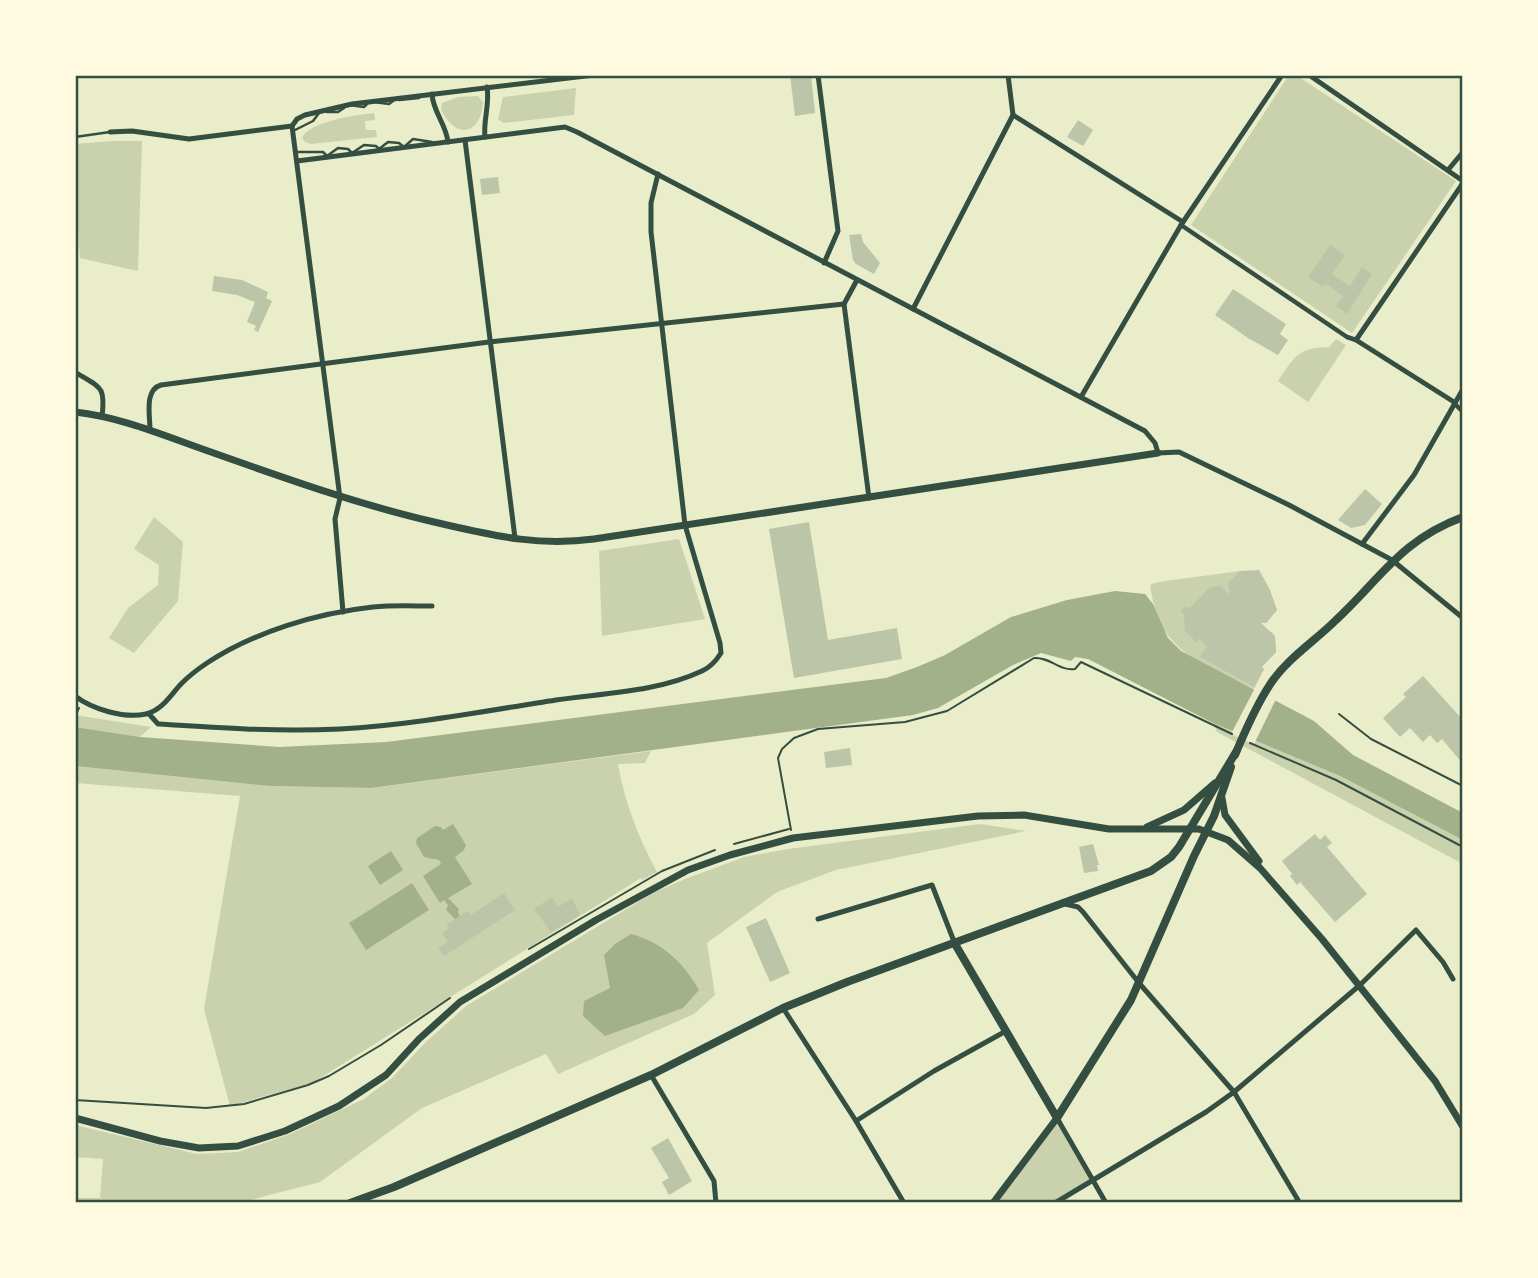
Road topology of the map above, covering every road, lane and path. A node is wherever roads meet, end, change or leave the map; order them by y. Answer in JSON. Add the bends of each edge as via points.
{"nodes":[{"id":1,"x":594,"y":75,"type":"edge"},
{"id":2,"x":818,"y":75,"type":"edge"},
{"id":3,"x":1008,"y":75,"type":"edge"},
{"id":4,"x":1282,"y":75,"type":"edge"},
{"id":5,"x":1309,"y":75,"type":"edge"},
{"id":6,"x":565,"y":77,"type":"edge"},
{"id":7,"x":487,"y":87,"type":"junction"},
{"id":8,"x":428,"y":94,"type":"junction"},
{"id":9,"x":1013,"y":115,"type":"junction"},
{"id":10,"x":292,"y":128,"type":"junction"},
{"id":11,"x":110,"y":132,"type":"joint"},
{"id":12,"x":75,"y":137,"type":"edge"},
{"id":13,"x":485,"y":137,"type":"junction"},
{"id":14,"x":465,"y":140,"type":"junction"},
{"id":15,"x":448,"y":142,"type":"junction"},
{"id":16,"x":295,"y":152,"type":"junction"},
{"id":17,"x":1463,"y":152,"type":"edge"},
{"id":18,"x":327,"y":156,"type":"junction"},
{"id":19,"x":297,"y":161,"type":"junction"},
{"id":20,"x":1448,"y":170,"type":"junction"},
{"id":21,"x":657,"y":174,"type":"junction"},
{"id":22,"x":1463,"y":182,"type":"edge"},
{"id":23,"x":1182,"y":223,"type":"junction"},
{"id":24,"x":824,"y":263,"type":"junction"},
{"id":25,"x":857,"y":280,"type":"junction"},
{"id":26,"x":844,"y":304,"type":"junction"},
{"id":27,"x":913,"y":309,"type":"junction"},
{"id":28,"x":663,"y":322,"type":"junction"},
{"id":29,"x":1356,"y":340,"type":"junction"},
{"id":30,"x":489,"y":342,"type":"junction"},
{"id":31,"x":323,"y":363,"type":"junction"},
{"id":32,"x":75,"y":372,"type":"edge"},
{"id":33,"x":1463,"y":389,"type":"edge"},
{"id":34,"x":1081,"y":397,"type":"junction"},
{"id":35,"x":1454,"y":402,"type":"junction"},
{"id":36,"x":75,"y":412,"type":"edge"},
{"id":37,"x":1463,"y":412,"type":"edge"},
{"id":38,"x":102,"y":417,"type":"junction"},
{"id":39,"x":150,"y":430,"type":"junction"},
{"id":40,"x":1158,"y":453,"type":"junction"},
{"id":41,"x":340,"y":498,"type":"junction"},
{"id":42,"x":869,"y":498,"type":"junction"},
{"id":43,"x":1463,"y":517,"type":"edge"},
{"id":44,"x":685,"y":526,"type":"junction"},
{"id":45,"x":515,"y":538,"type":"junction"},
{"id":46,"x":1362,"y":544,"type":"junction"},
{"id":47,"x":1392,"y":560,"type":"junction"},
{"id":48,"x":432,"y":606,"type":"dead end"},
{"id":49,"x":343,"y":612,"type":"junction"},
{"id":50,"x":1463,"y":618,"type":"edge"},
{"id":51,"x":75,"y":695,"type":"edge"},
{"id":52,"x":82,"y":701,"type":"junction"},
{"id":53,"x":149,"y":714,"type":"junction"},
{"id":54,"x":1339,"y":714,"type":"dead end"},
{"id":55,"x":75,"y":716,"type":"edge"},
{"id":56,"x":1240,"y":739,"type":"junction"},
{"id":57,"x":1236,"y":752,"type":"junction"},
{"id":58,"x":1221,"y":777,"type":"junction"},
{"id":59,"x":1463,"y":786,"type":"edge"},
{"id":60,"x":1223,"y":792,"type":"junction"},
{"id":61,"x":1189,"y":828,"type":"junction"},
{"id":62,"x":1129,"y":830,"type":"junction"},
{"id":63,"x":1206,"y":831,"type":"junction"},
{"id":64,"x":728,"y":846,"type":"dead end"},
{"id":65,"x":1463,"y":847,"type":"edge"},
{"id":66,"x":717,"y":850,"type":"dead end"},
{"id":67,"x":1278,"y":887,"type":"junction"},
{"id":68,"x":1065,"y":904,"type":"junction"},
{"id":69,"x":818,"y":919,"type":"dead end"},
{"id":70,"x":955,"y":944,"type":"junction"},
{"id":71,"x":522,"y":954,"type":"dead end"},
{"id":72,"x":1453,"y":979,"type":"dead end"},
{"id":73,"x":1139,"y":983,"type":"junction"},
{"id":74,"x":1360,"y":985,"type":"junction"},
{"id":75,"x":454,"y":996,"type":"dead end"},
{"id":76,"x":783,"y":1008,"type":"junction"},
{"id":77,"x":1006,"y":1031,"type":"junction"},
{"id":78,"x":651,"y":1075,"type":"junction"},
{"id":79,"x":1234,"y":1092,"type":"junction"},
{"id":80,"x":75,"y":1100,"type":"edge"},
{"id":81,"x":75,"y":1118,"type":"edge"},
{"id":82,"x":1057,"y":1118,"type":"junction"},
{"id":83,"x":856,"y":1121,"type":"junction"},
{"id":84,"x":1463,"y":1128,"type":"edge"},
{"id":85,"x":1092,"y":1180,"type":"junction"},
{"id":86,"x":1296,"y":1202,"type":"edge"},
{"id":87,"x":350,"y":1203,"type":"edge"},
{"id":88,"x":716,"y":1203,"type":"edge"},
{"id":89,"x":904,"y":1203,"type":"edge"},
{"id":90,"x":993,"y":1203,"type":"edge"},
{"id":91,"x":1055,"y":1203,"type":"edge"},
{"id":92,"x":1105,"y":1203,"type":"edge"}],
"edges":[{"from":1,"to":6,"type":"street"},
{"from":2,"to":24,"type":"street","via":[[838,232]]},
{"from":3,"to":9,"type":"street"},
{"from":4,"to":23,"type":"street"},
{"from":5,"to":20,"type":"street"},
{"from":6,"to":7,"type":"street"},
{"from":7,"to":8,"type":"street"},
{"from":7,"to":13,"type":"street"},
{"from":8,"to":10,"type":"street","via":[[348,104],[301,116]]},
{"from":8,"to":15,"type":"street"},
{"from":9,"to":23,"type":"street"},
{"from":9,"to":27,"type":"street"},
{"from":10,"to":11,"type":"street","via":[[189,139]]},
{"from":10,"to":16,"type":"street"},
{"from":11,"to":12,"type":"lane"},
{"from":13,"to":14,"type":"street"},
{"from":13,"to":21,"type":"street","via":[[565,127]]},
{"from":14,"to":15,"type":"street"},
{"from":14,"to":30,"type":"street"},
{"from":15,"to":18,"type":"street"},
{"from":16,"to":18,"type":"lane"},
{"from":16,"to":19,"type":"street"},
{"from":17,"to":20,"type":"street"},
{"from":18,"to":19,"type":"street"},
{"from":19,"to":31,"type":"street"},
{"from":20,"to":22,"type":"street"},
{"from":21,"to":24,"type":"street"},
{"from":21,"to":28,"type":"street","via":[[651,232]]},
{"from":22,"to":29,"type":"street"},
{"from":23,"to":29,"type":"street"},
{"from":23,"to":34,"type":"street"},
{"from":24,"to":25,"type":"street"},
{"from":25,"to":26,"type":"street"},
{"from":25,"to":27,"type":"street"},
{"from":26,"to":28,"type":"street"},
{"from":26,"to":42,"type":"street"},
{"from":27,"to":34,"type":"street"},
{"from":28,"to":30,"type":"street"},
{"from":28,"to":44,"type":"street"},
{"from":29,"to":35,"type":"street"},
{"from":30,"to":31,"type":"street"},
{"from":30,"to":45,"type":"street"},
{"from":31,"to":39,"type":"street","via":[[155,387],[150,393]]},
{"from":31,"to":41,"type":"street"},
{"from":32,"to":38,"type":"street","via":[[102,390]]},
{"from":33,"to":35,"type":"street"},
{"from":34,"to":40,"type":"street","via":[[1145,431]]},
{"from":35,"to":37,"type":"street"},
{"from":35,"to":46,"type":"street","via":[[1414,475]]},
{"from":36,"to":38,"type":"street"},
{"from":38,"to":39,"type":"street"},
{"from":39,"to":41,"type":"street"},
{"from":40,"to":42,"type":"street"},
{"from":40,"to":46,"type":"street","via":[[1179,453]]},
{"from":41,"to":45,"type":"street"},
{"from":41,"to":49,"type":"street","via":[[335,519]]},
{"from":42,"to":44,"type":"street"},
{"from":43,"to":47,"type":"main road","via":[[1424,536]]},
{"from":44,"to":45,"type":"street","via":[[564,543]]},
{"from":44,"to":53,"type":"street","via":[[721,653],[711,666],[687,677],[640,690],[340,729],[158,724]]},
{"from":46,"to":47,"type":"street"},
{"from":47,"to":50,"type":"street"},
{"from":47,"to":56,"type":"main road","via":[[1348,609],[1286,665]]},
{"from":48,"to":49,"type":"street"},
{"from":49,"to":53,"type":"street","via":[[296,623],[225,652],[192,673]]},
{"from":51,"to":52,"type":"street"},
{"from":52,"to":53,"type":"street","via":[[112,712]]},
{"from":52,"to":55,"type":"path"},
{"from":54,"to":59,"type":"path","via":[[1371,739]]},
{"from":56,"to":57,"type":"main road"},
{"from":56,"to":64,"type":"path","via":[[1082,662],[1068,670],[1034,658],[947,711],[905,722],[818,729],[794,738],[778,758],[790,829]]},
{"from":56,"to":65,"type":"path","via":[[1336,780]]},
{"from":57,"to":58,"type":"main road"},
{"from":57,"to":60,"type":"main road"},
{"from":58,"to":61,"type":"main road"},
{"from":58,"to":62,"type":"street","via":[[1173,817]]},
{"from":60,"to":63,"type":"main road"},
{"from":60,"to":67,"type":"street","via":[[1225,815]]},
{"from":61,"to":62,"type":"street"},
{"from":61,"to":63,"type":"street"},
{"from":61,"to":68,"type":"main road","via":[[1171,857],[1151,871]]},
{"from":62,"to":81,"type":"street","via":[[1041,816],[978,816],[793,838],[730,855],[667,880],[460,1002],[386,1075],[339,1107],[285,1131],[238,1146],[198,1148]]},
{"from":63,"to":67,"type":"street","via":[[1228,839]]},
{"from":63,"to":73,"type":"main road"},
{"from":66,"to":71,"type":"path","via":[[662,871]]},
{"from":67,"to":74,"type":"street"},
{"from":68,"to":70,"type":"main road"},
{"from":68,"to":73,"type":"street","via":[[1083,912]]},
{"from":69,"to":70,"type":"street","via":[[932,885]]},
{"from":70,"to":76,"type":"main road"},
{"from":70,"to":77,"type":"main road"},
{"from":72,"to":74,"type":"street","via":[[1416,930]]},
{"from":73,"to":79,"type":"street"},
{"from":73,"to":82,"type":"main road"},
{"from":74,"to":79,"type":"street"},
{"from":74,"to":84,"type":"street","via":[[1435,1081]]},
{"from":75,"to":80,"type":"path","via":[[329,1076],[244,1104],[206,1108]]},
{"from":76,"to":78,"type":"main road"},
{"from":76,"to":83,"type":"street"},
{"from":77,"to":82,"type":"main road"},
{"from":77,"to":83,"type":"street"},
{"from":78,"to":87,"type":"main road"},
{"from":78,"to":88,"type":"street","via":[[714,1181]]},
{"from":79,"to":85,"type":"street"},
{"from":79,"to":86,"type":"street"},
{"from":82,"to":85,"type":"street"},
{"from":82,"to":90,"type":"street"},
{"from":83,"to":89,"type":"street"},
{"from":85,"to":91,"type":"street"},
{"from":85,"to":92,"type":"street"}]}
